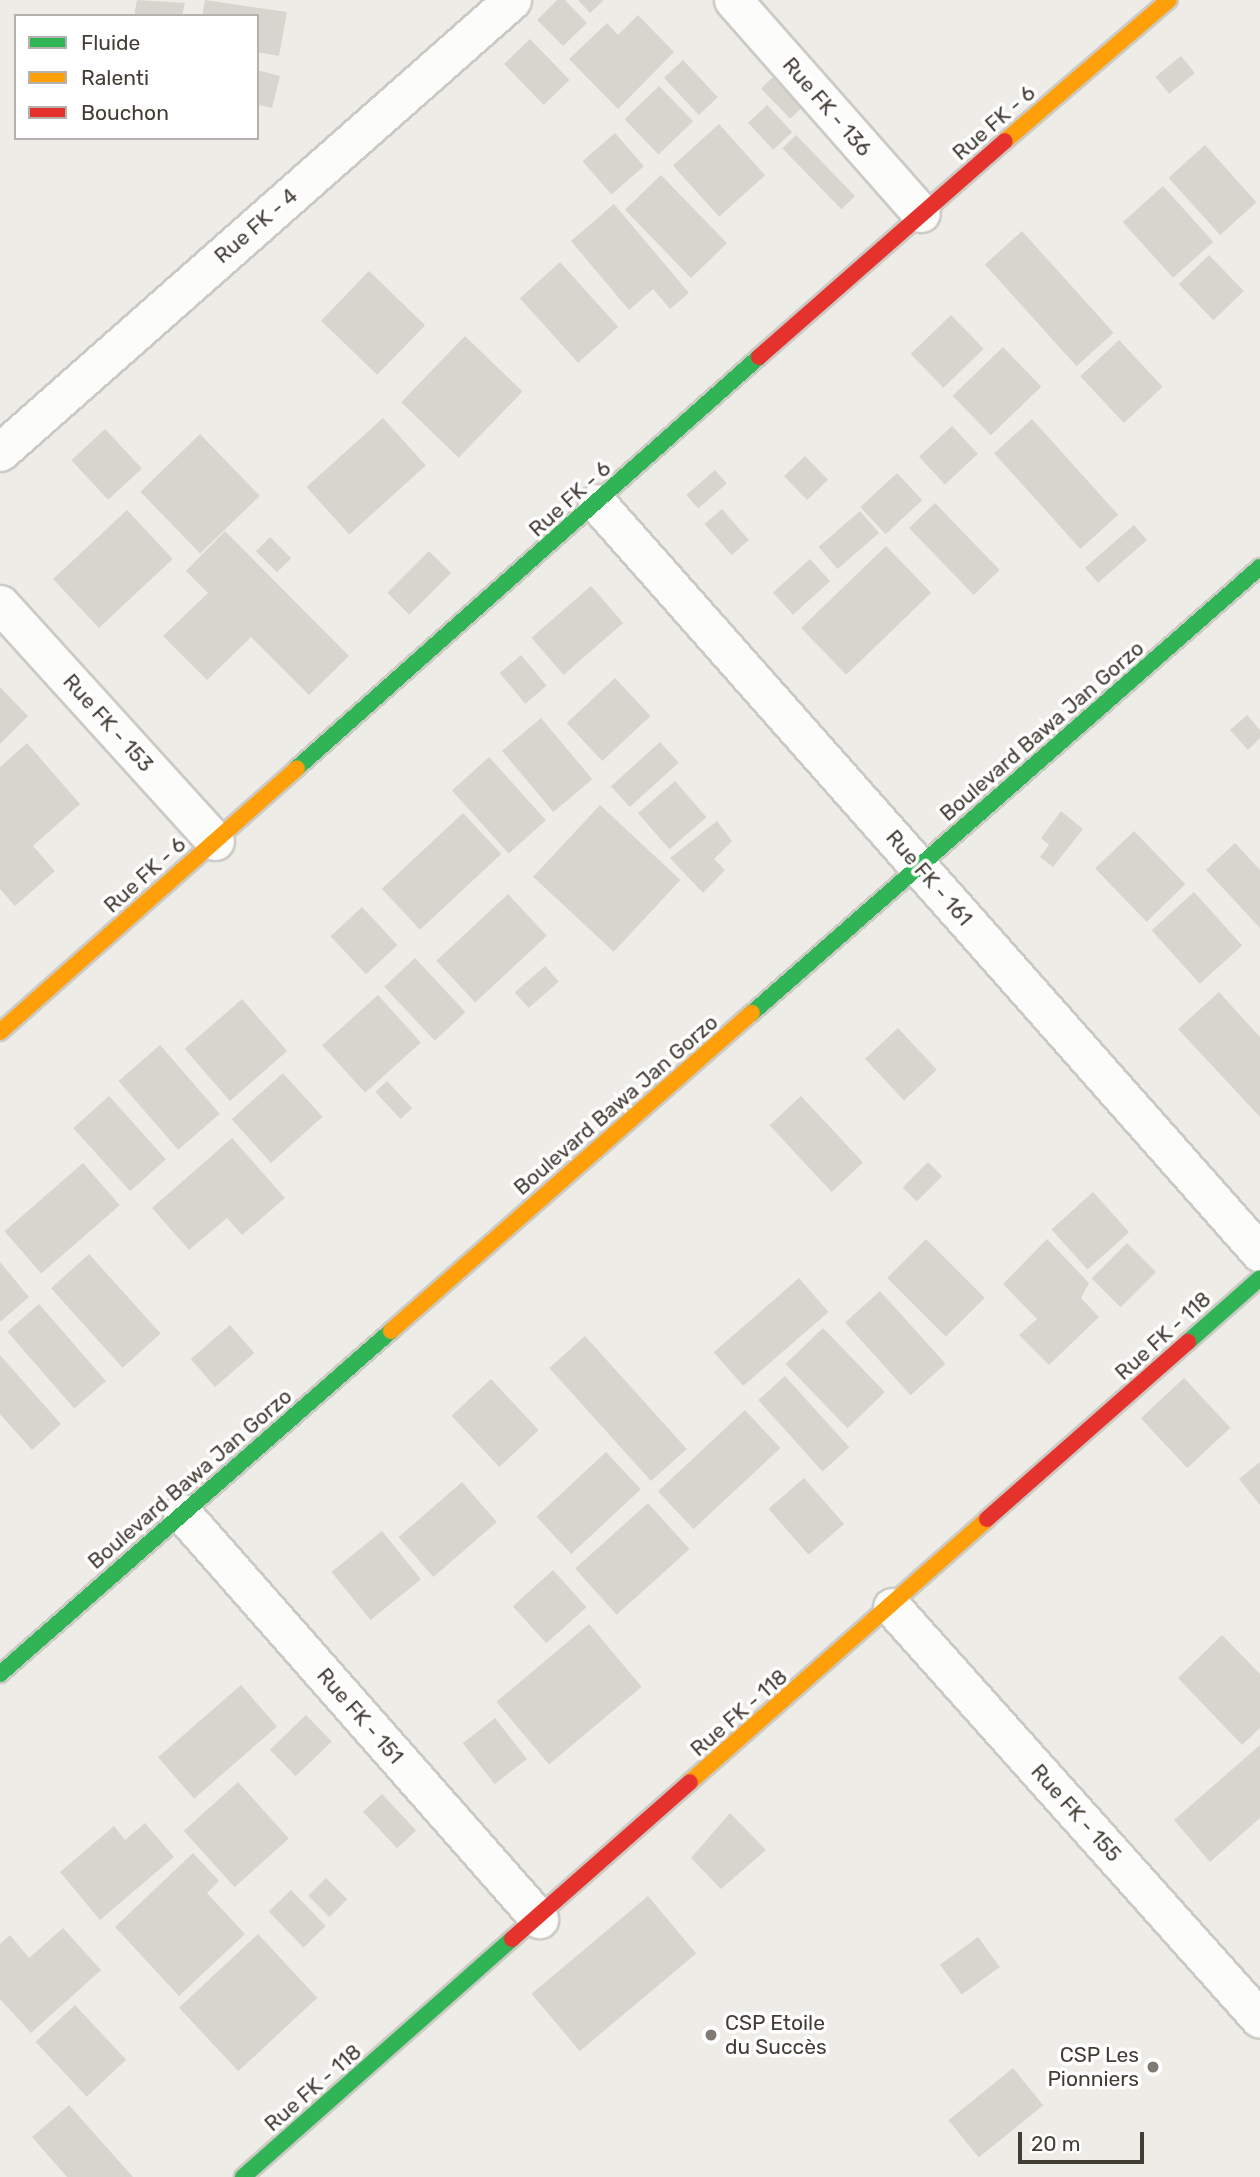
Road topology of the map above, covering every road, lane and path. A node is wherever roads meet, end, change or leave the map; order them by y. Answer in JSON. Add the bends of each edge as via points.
{"nodes":[{"id":1,"x":512,"y":0,"type":"edge"},
{"id":2,"x":733,"y":0,"type":"edge"},
{"id":3,"x":1168,"y":0,"type":"edge"},
{"id":4,"x":922,"y":214,"type":"junction"},
{"id":5,"x":0,"y":452,"type":"edge"},
{"id":6,"x":597,"y":503,"type":"junction"},
{"id":7,"x":1260,"y":567,"type":"edge"},
{"id":8,"x":0,"y":604,"type":"edge"},
{"id":9,"x":215,"y":841,"type":"junction"},
{"id":10,"x":919,"y":867,"type":"junction"},
{"id":11,"x":0,"y":1032,"type":"edge"},
{"id":12,"x":1260,"y":1253,"type":"edge"},
{"id":13,"x":1260,"y":1278,"type":"edge"},
{"id":14,"x":182,"y":1513,"type":"junction"},
{"id":15,"x":892,"y":1607,"type":"junction"},
{"id":16,"x":0,"y":1674,"type":"edge"},
{"id":17,"x":539,"y":1919,"type":"junction"},
{"id":18,"x":1260,"y":2019,"type":"edge"},
{"id":19,"x":243,"y":2177,"type":"edge"}],
"edges":[{"from":1,"to":5,"type":"street","name":"Rue FK - 4"},
{"from":2,"to":4,"type":"street","name":"Rue FK - 136"},
{"from":3,"to":4,"type":"street","name":"Rue FK - 6"},
{"from":4,"to":6,"type":"street","name":"Rue FK - 6"},
{"from":6,"to":9,"type":"street","name":"Rue FK - 6"},
{"from":6,"to":10,"type":"street","name":"Rue FK - 161"},
{"from":7,"to":10,"type":"street","name":"Boulevard Bawa Jan Gorzo"},
{"from":8,"to":9,"type":"street","name":"Rue FK - 153"},
{"from":9,"to":11,"type":"street","name":"Rue FK - 6"},
{"from":10,"to":12,"type":"street","name":"Rue FK - 161"},
{"from":10,"to":14,"type":"street","name":"Boulevard Bawa Jan Gorzo"},
{"from":13,"to":15,"type":"street","name":"Rue FK - 118"},
{"from":14,"to":16,"type":"street","name":"Boulevard Bawa Jan Gorzo"},
{"from":14,"to":17,"type":"street","name":"Rue FK - 151"},
{"from":15,"to":17,"type":"street","name":"Rue FK - 118"},
{"from":15,"to":18,"type":"street","name":"Rue FK - 155"},
{"from":17,"to":19,"type":"street","name":"Rue FK - 118"}]}
